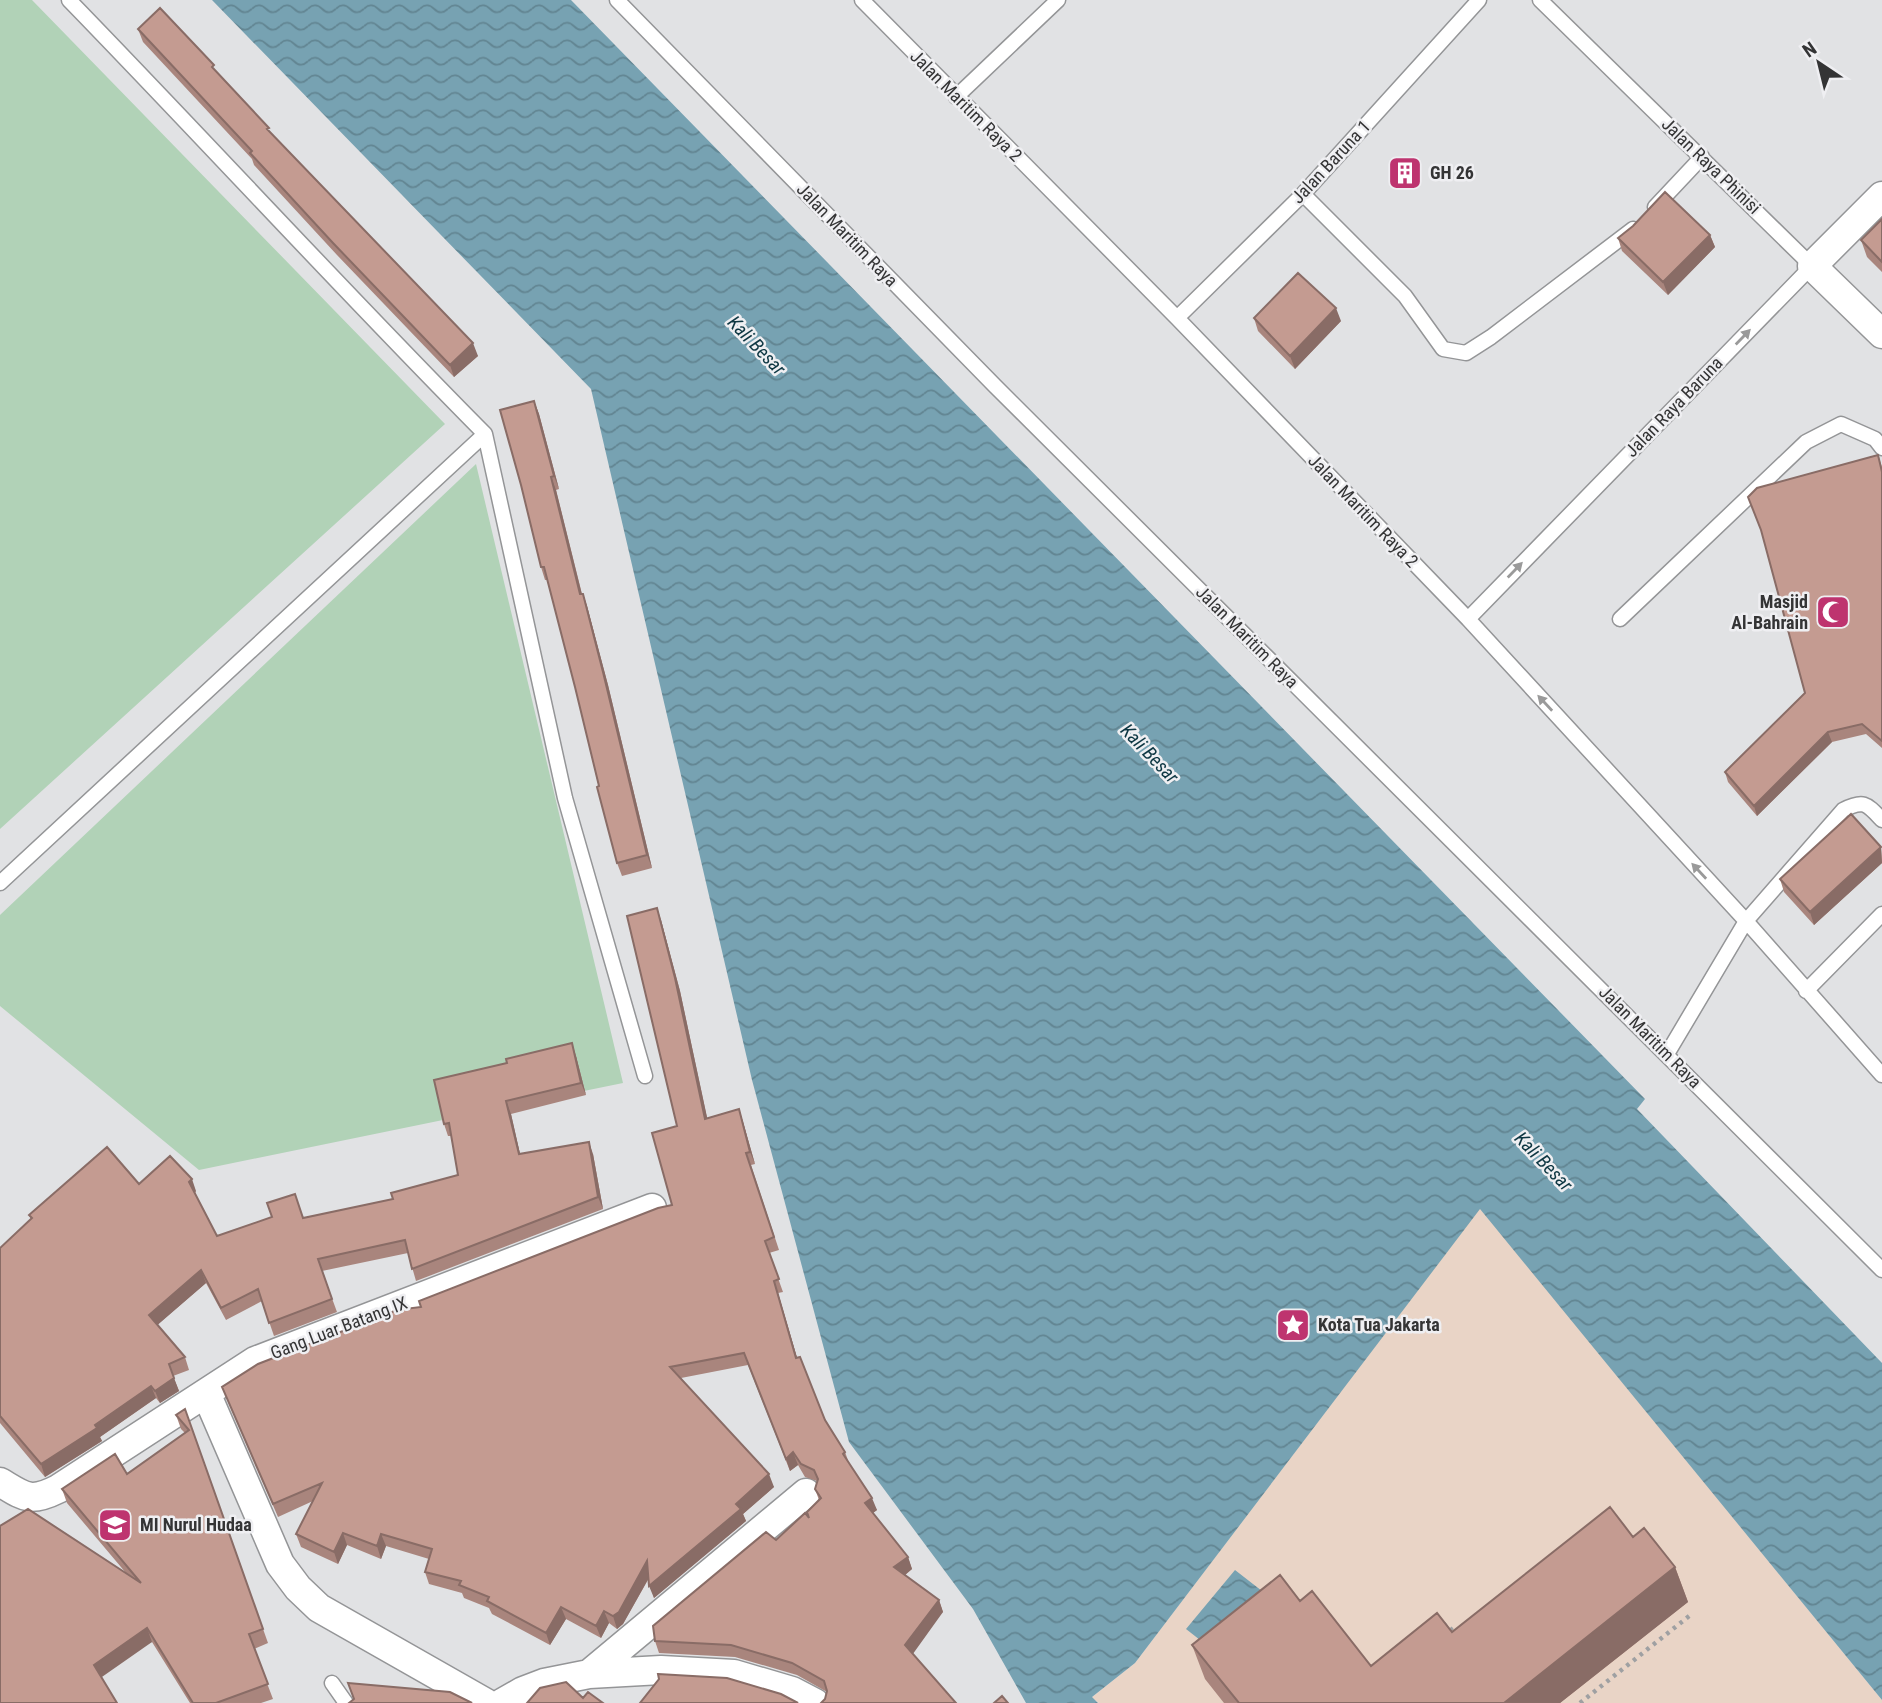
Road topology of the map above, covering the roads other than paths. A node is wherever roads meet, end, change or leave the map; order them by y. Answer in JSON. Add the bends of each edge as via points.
{"nodes":[{"id":1,"x":69,"y":0,"type":"edge"},
{"id":2,"x":617,"y":0,"type":"edge"},
{"id":3,"x":862,"y":0,"type":"edge"},
{"id":4,"x":1058,"y":0,"type":"edge"},
{"id":5,"x":1479,"y":0,"type":"edge"},
{"id":6,"x":1540,"y":0,"type":"edge"},
{"id":7,"x":956,"y":97,"type":"junction"},
{"id":8,"x":1702,"y":157,"type":"junction"},
{"id":9,"x":1303,"y":194,"type":"junction"},
{"id":10,"x":1882,"y":196,"type":"edge"},
{"id":11,"x":1812,"y":266,"type":"junction"},
{"id":12,"x":1177,"y":318,"type":"junction"},
{"id":13,"x":1882,"y":334,"type":"edge"},
{"id":14,"x":485,"y":434,"type":"junction"},
{"id":15,"x":1882,"y":448,"type":"edge"},
{"id":16,"x":1468,"y":619,"type":"junction"},
{"id":17,"x":1620,"y":619,"type":"dead end"},
{"id":18,"x":1882,"y":820,"type":"edge"},
{"id":19,"x":0,"y":883,"type":"edge"},
{"id":20,"x":1882,"y":914,"type":"edge"},
{"id":21,"x":1746,"y":921,"type":"junction"},
{"id":22,"x":1806,"y":991,"type":"junction"},
{"id":23,"x":1667,"y":1054,"type":"junction"},
{"id":24,"x":1882,"y":1075,"type":"edge"},
{"id":25,"x":645,"y":1076,"type":"dead end"},
{"id":26,"x":652,"y":1208,"type":"edge"},
{"id":27,"x":1882,"y":1270,"type":"edge"},
{"id":28,"x":206,"y":1392,"type":"junction"},
{"id":29,"x":0,"y":1482,"type":"edge"},
{"id":30,"x":806,"y":1493,"type":"dead end"},
{"id":31,"x":589,"y":1674,"type":"junction"},
{"id":32,"x":332,"y":1683,"type":"dead end"},
{"id":33,"x":346,"y":1703,"type":"edge"},
{"id":34,"x":486,"y":1703,"type":"edge"},
{"id":35,"x":502,"y":1703,"type":"edge"},
{"id":36,"x":815,"y":1703,"type":"edge"}],
"edges":[{"from":1,"to":14,"type":"lane","via":[[360,309]]},
{"from":2,"to":23,"type":"lane","name":"Jalan Maritim Raya","via":[[985,376]]},
{"from":3,"to":7,"type":"lane","name":"Jalan Maritim Raya 2"},
{"from":4,"to":7,"type":"lane"},
{"from":5,"to":9,"type":"lane","name":"Jalan Baruna 1"},
{"from":6,"to":8,"type":"lane","name":"Jalan Raya Phinisi"},
{"from":7,"to":12,"type":"lane","name":"Jalan Maritim Raya 2"},
{"from":8,"to":9,"type":"lane","via":[[1631,232],[1466,353],[1443,349],[1405,296]]},
{"from":8,"to":11,"type":"lane","name":"Jalan Raya Phinisi"},
{"from":9,"to":12,"type":"lane","name":"Jalan Baruna 1"},
{"from":10,"to":11,"type":"street","name":"Jalan Raya Baruna"},
{"from":11,"to":13,"type":"street","name":"Jalan Raya Phinisi"},
{"from":16,"to":11,"type":"lane","name":"Jalan Raya Baruna","one_way":true},
{"from":12,"to":16,"type":"lane","name":"Jalan Maritim Raya 2"},
{"from":14,"to":19,"type":"lane"},
{"from":14,"to":25,"type":"lane","via":[[565,798]]},
{"from":15,"to":17,"type":"lane","via":[[1875,439],[1841,424],[1806,442]]},
{"from":21,"to":16,"type":"lane","name":"Jalan Maritim Raya 2","one_way":true},
{"from":18,"to":21,"type":"lane","via":[[1867,805],[1856,803],[1843,810]]},
{"from":20,"to":22,"type":"lane"},
{"from":21,"to":22,"type":"lane","name":"Jalan Maritim Raya 2"},
{"from":21,"to":23,"type":"lane"},
{"from":22,"to":24,"type":"lane","name":"Jalan Maritim Raya 2"},
{"from":23,"to":27,"type":"lane","name":"Jalan Maritim Raya"},
{"from":26,"to":28,"type":"street","name":"Gang Luar Batang IX","via":[[255,1360]]},
{"from":28,"to":29,"type":"street","name":"Gang Luar Batang IX","via":[[39,1499],[25,1497]]},
{"from":28,"to":34,"type":"street","via":[[280,1564],[298,1588],[318,1608]]},
{"from":30,"to":31,"type":"street"},
{"from":31,"to":35,"type":"street","via":[[533,1687]]},
{"from":31,"to":36,"type":"street","via":[[661,1670],[734,1674],[792,1691]]},
{"from":32,"to":33,"type":"lane"}]}
